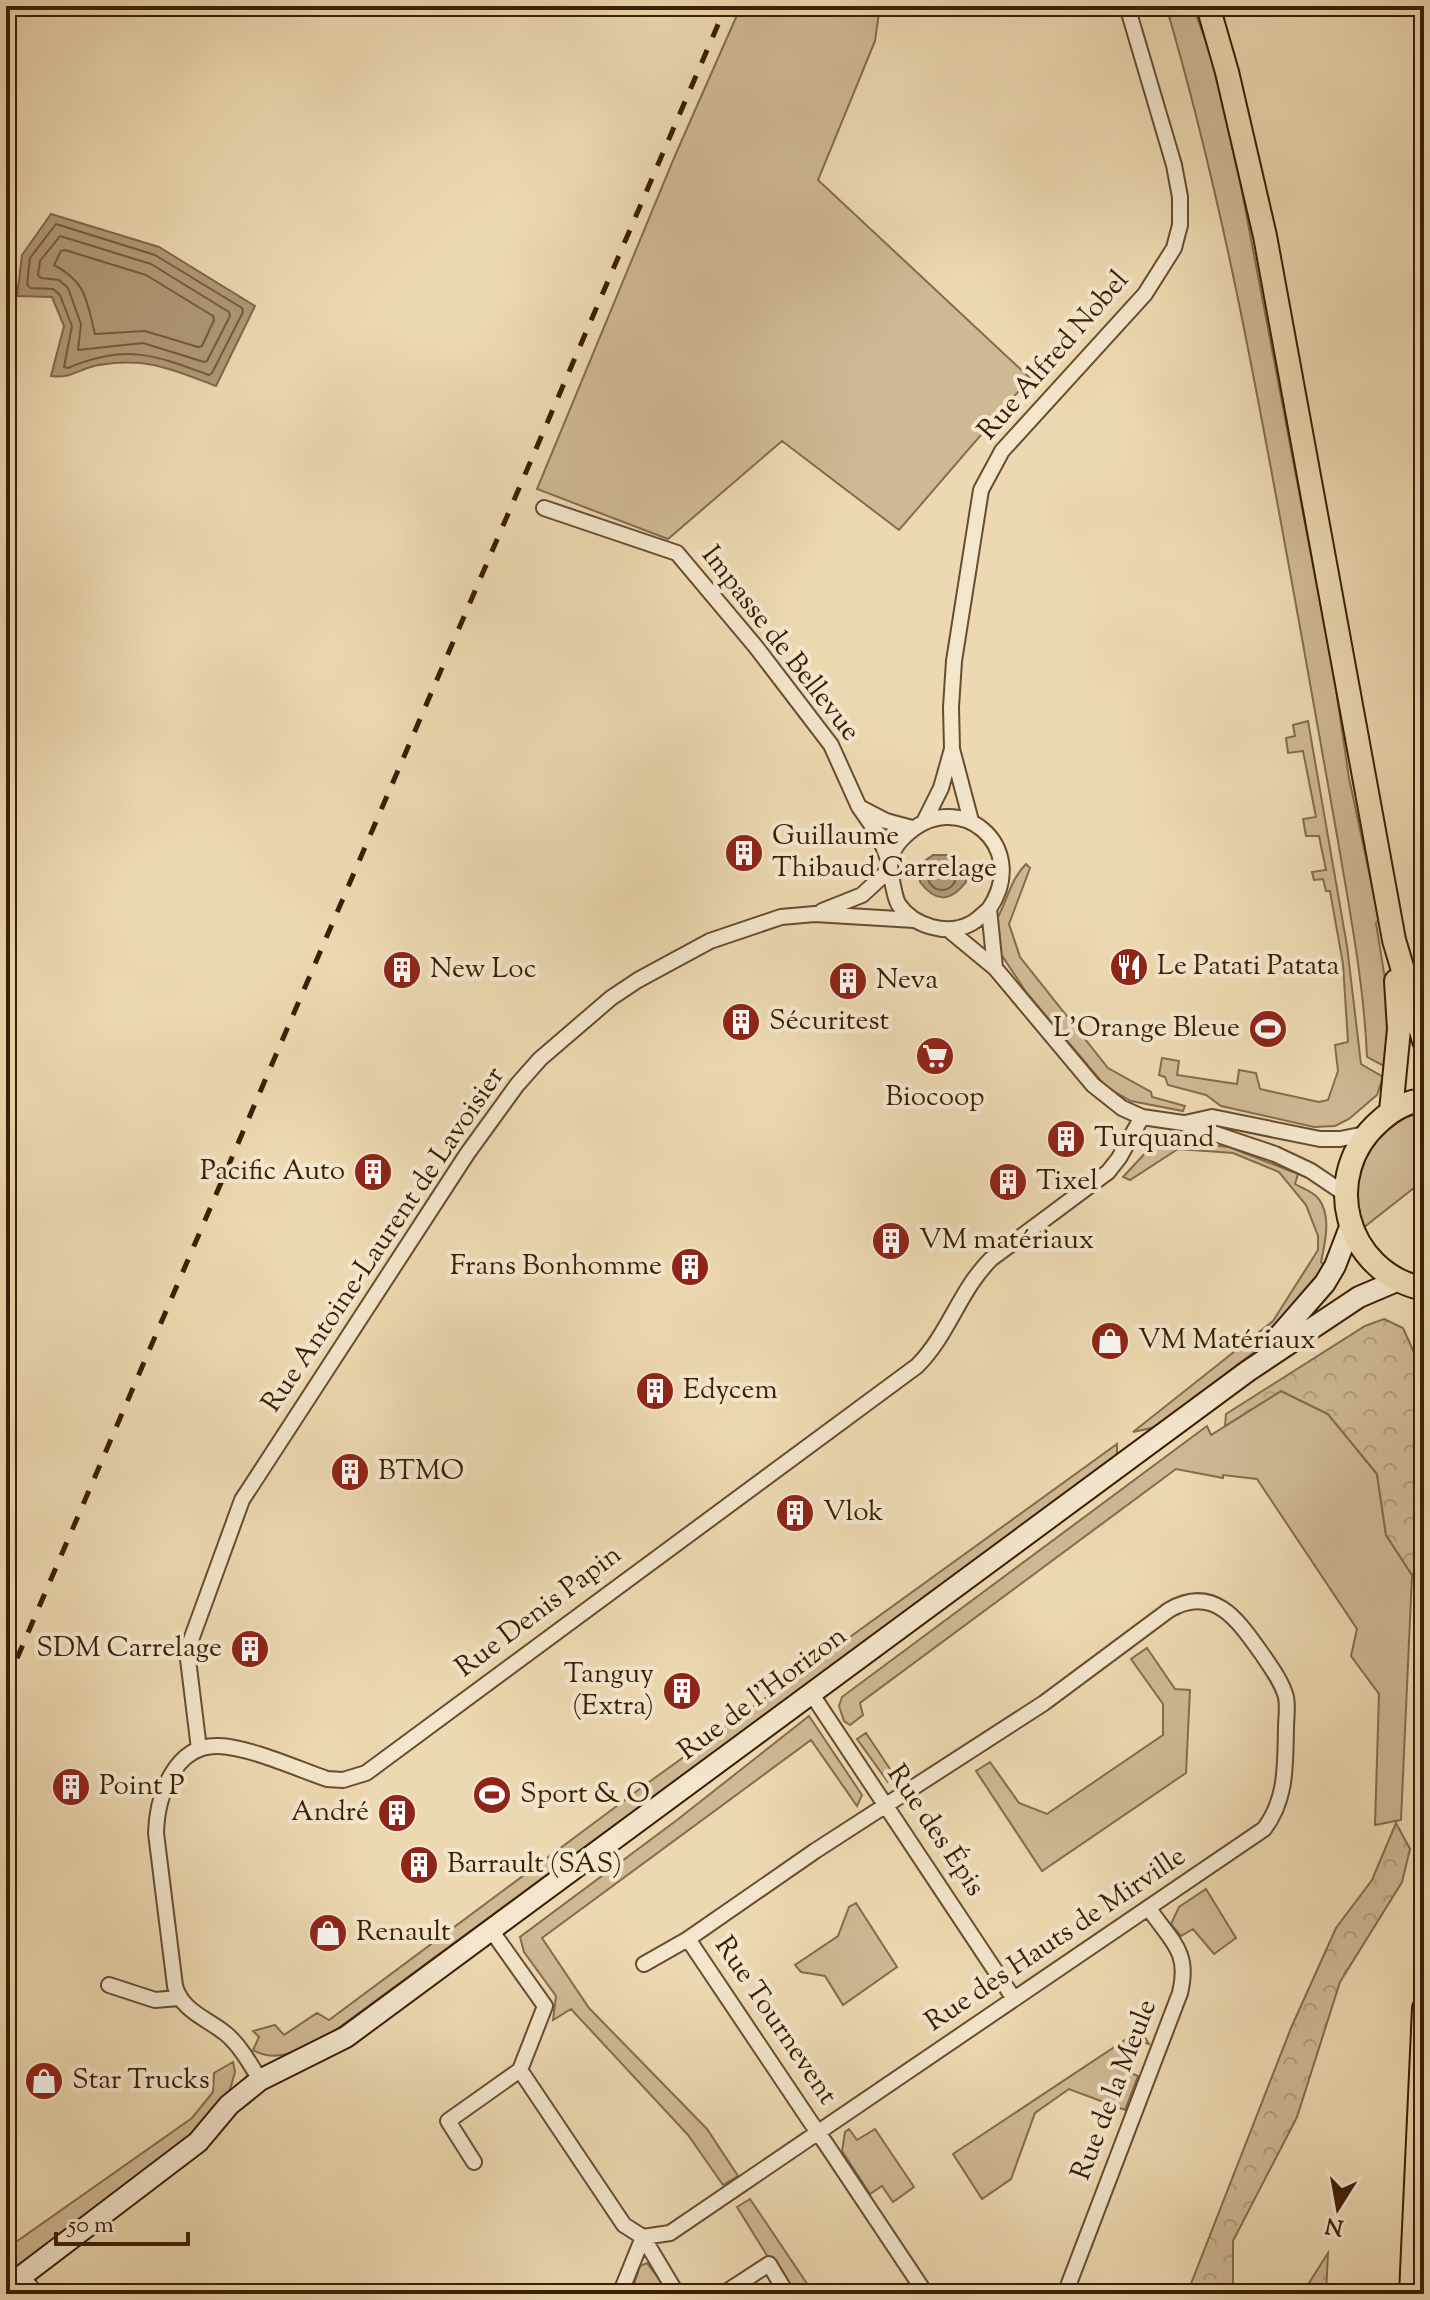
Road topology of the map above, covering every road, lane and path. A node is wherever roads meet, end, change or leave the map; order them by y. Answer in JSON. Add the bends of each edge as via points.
{"nodes":[{"id":1,"x":1127,"y":6,"type":"edge"},
{"id":2,"x":1208,"y":6,"type":"edge"},
{"id":3,"x":544,"y":508,"type":"dead end"},
{"id":4,"x":952,"y":749,"type":"junction"},
{"id":5,"x":859,"y":807,"type":"junction"},
{"id":6,"x":971,"y":821,"type":"junction"},
{"id":7,"x":918,"y":824,"type":"junction"},
{"id":8,"x":889,"y":865,"type":"junction"},
{"id":9,"x":989,"y":909,"type":"junction"},
{"id":10,"x":815,"y":914,"type":"junction"},
{"id":11,"x":914,"y":920,"type":"junction"},
{"id":12,"x":949,"y":930,"type":"junction"},
{"id":13,"x":1394,"y":940,"type":"junction"},
{"id":14,"x":995,"y":968,"type":"junction"},
{"id":15,"x":1424,"y":1041,"type":"edge"},
{"id":16,"x":1424,"y":1100,"type":"edge"},
{"id":17,"x":1391,"y":1111,"type":"junction"},
{"id":18,"x":1142,"y":1117,"type":"junction"},
{"id":19,"x":1183,"y":1123,"type":"junction"},
{"id":20,"x":1365,"y":1134,"type":"junction"},
{"id":21,"x":1345,"y":1194,"type":"junction"},
{"id":22,"x":1350,"y":1227,"type":"junction"},
{"id":23,"x":1399,"y":1280,"type":"junction"},
{"id":24,"x":1423,"y":1291,"type":"edge"},
{"id":25,"x":1248,"y":1371,"type":"junction"},
{"id":26,"x":811,"y":1693,"type":"junction"},
{"id":27,"x":199,"y":1749,"type":"junction"},
{"id":28,"x":886,"y":1805,"type":"junction"},
{"id":29,"x":1150,"y":1910,"type":"junction"},
{"id":30,"x":491,"y":1930,"type":"junction"},
{"id":31,"x":688,"y":1939,"type":"junction"},
{"id":32,"x":644,"y":1964,"type":"dead end"},
{"id":33,"x":109,"y":1985,"type":"dead end"},
{"id":34,"x":179,"y":1998,"type":"junction"},
{"id":35,"x":1014,"y":1999,"type":"junction"},
{"id":36,"x":1424,"y":2008,"type":"edge"},
{"id":37,"x":520,"y":2070,"type":"junction"},
{"id":38,"x":260,"y":2080,"type":"junction"},
{"id":39,"x":818,"y":2132,"type":"junction"},
{"id":40,"x":474,"y":2162,"type":"dead end"},
{"id":41,"x":643,"y":2237,"type":"junction"},
{"id":42,"x":14,"y":2282,"type":"edge"},
{"id":43,"x":37,"y":2294,"type":"edge"},
{"id":44,"x":620,"y":2294,"type":"edge"},
{"id":45,"x":677,"y":2294,"type":"edge"},
{"id":46,"x":723,"y":2294,"type":"edge"},
{"id":47,"x":787,"y":2294,"type":"edge"},
{"id":48,"x":926,"y":2294,"type":"edge"},
{"id":49,"x":1065,"y":2294,"type":"edge"},
{"id":50,"x":1411,"y":2294,"type":"edge"}],
"edges":[{"from":1,"to":4,"type":"street","name":"Rue Alfred Nobel","via":[[1174,165],[1180,225],[1174,248],[1145,294],[1002,451],[981,490],[954,661]]},
{"from":2,"to":13,"type":"main road","via":[[1265,236]]},
{"from":3,"to":5,"type":"street","name":"Impasse de Bellevue","via":[[677,553],[831,745]]},
{"from":4,"to":6,"type":"street"},
{"from":4,"to":7,"type":"street","via":[[941,788]]},
{"from":5,"to":7,"type":"street","via":[[886,821]]},
{"from":5,"to":8,"type":"street","name":"Impasse de Bellevue","via":[[878,834]]},
{"from":6,"to":7,"type":"street","via":[[948,815]]},
{"from":6,"to":9,"type":"street","via":[[991,837],[1002,861],[999,894]]},
{"from":7,"to":8,"type":"street","via":[[897,844]]},
{"from":8,"to":10,"type":"street","name":"Rue Antoine-Laurent de Lavoisier","via":[[862,895]]},
{"from":8,"to":11,"type":"street","via":[[898,903]]},
{"from":9,"to":12,"type":"street","via":[[971,924]]},
{"from":9,"to":14,"type":"street"},
{"from":10,"to":11,"type":"street","name":"Rue Antoine-Laurent de Lavoisier"},
{"from":10,"to":27,"type":"street","name":"Rue Antoine-Laurent de Lavoisier","via":[[749,926],[674,960],[611,998],[517,1085],[242,1500],[187,1651]]},
{"from":11,"to":12,"type":"street"},
{"from":12,"to":14,"type":"street"},
{"from":13,"to":15,"type":"main road"},
{"from":13,"to":17,"type":"main road","via":[[1399,1029]]},
{"from":14,"to":18,"type":"street","via":[[1093,1085]]},
{"from":16,"to":17,"type":"main road"},
{"from":17,"to":20,"type":"main road"},
{"from":18,"to":19,"type":"street"},
{"from":18,"to":27,"type":"street","name":"Rue Denis Papin","via":[[1108,1172],[978,1272],[941,1339],[917,1366],[366,1773],[327,1779],[219,1746]]},
{"from":19,"to":20,"type":"street","via":[[1212,1117],[1320,1139]]},
{"from":19,"to":21,"type":"street","via":[[1275,1154]]},
{"from":20,"to":21,"type":"main road","via":[[1350,1162]]},
{"from":21,"to":22,"type":"main road"},
{"from":22,"to":23,"type":"main road","via":[[1368,1257]]},
{"from":22,"to":25,"type":"main road","via":[[1325,1283]]},
{"from":23,"to":24,"type":"main road"},
{"from":23,"to":25,"type":"main road","via":[[1359,1297]]},
{"from":25,"to":26,"type":"main road","name":"Rue de l'Horizon"},
{"from":26,"to":28,"type":"street","name":"Rue des Épis"},
{"from":26,"to":30,"type":"main road","name":"Rue de l'Horizon"},
{"from":27,"to":34,"type":"street","via":[[175,1770],[156,1815]]},
{"from":28,"to":29,"type":"street","name":"Rue des Hauts de Mirville","via":[[1044,1703],[1184,1601],[1219,1606],[1240,1621],[1286,1698],[1281,1798],[1264,1829]]},
{"from":28,"to":31,"type":"street","name":"Rue Tournevent"},
{"from":28,"to":35,"type":"street","name":"Rue des Épis"},
{"from":29,"to":35,"type":"street","name":"Rue des Hauts de Mirville"},
{"from":29,"to":49,"type":"street","name":"Rue de la Meule","via":[[1183,1957],[1183,1984]]},
{"from":30,"to":37,"type":"street","via":[[545,2006]]},
{"from":30,"to":38,"type":"main road","name":"Rue de l'Horizon","via":[[346,2037]]},
{"from":31,"to":32,"type":"street"},
{"from":31,"to":39,"type":"street","name":"Rue Tournevent"},
{"from":33,"to":34,"type":"street","via":[[155,2000]]},
{"from":34,"to":38,"type":"street","via":[[228,2034]]},
{"from":35,"to":39,"type":"street","name":"Rue des Hauts de Mirville"},
{"from":36,"to":50,"type":"main road"},
{"from":37,"to":40,"type":"street","via":[[448,2121]]},
{"from":37,"to":41,"type":"street","via":[[624,2225]]},
{"from":38,"to":42,"type":"main road","name":"Rue de l'Horizon","via":[[229,2105],[198,2142]]},
{"from":39,"to":41,"type":"street","name":"Rue des Hauts de Mirville","via":[[670,2233]]},
{"from":39,"to":48,"type":"street"},
{"from":41,"to":44,"type":"street"},
{"from":41,"to":45,"type":"street"},
{"from":42,"to":43,"type":"street"},
{"from":46,"to":47,"type":"street","via":[[769,2264]]}]}
